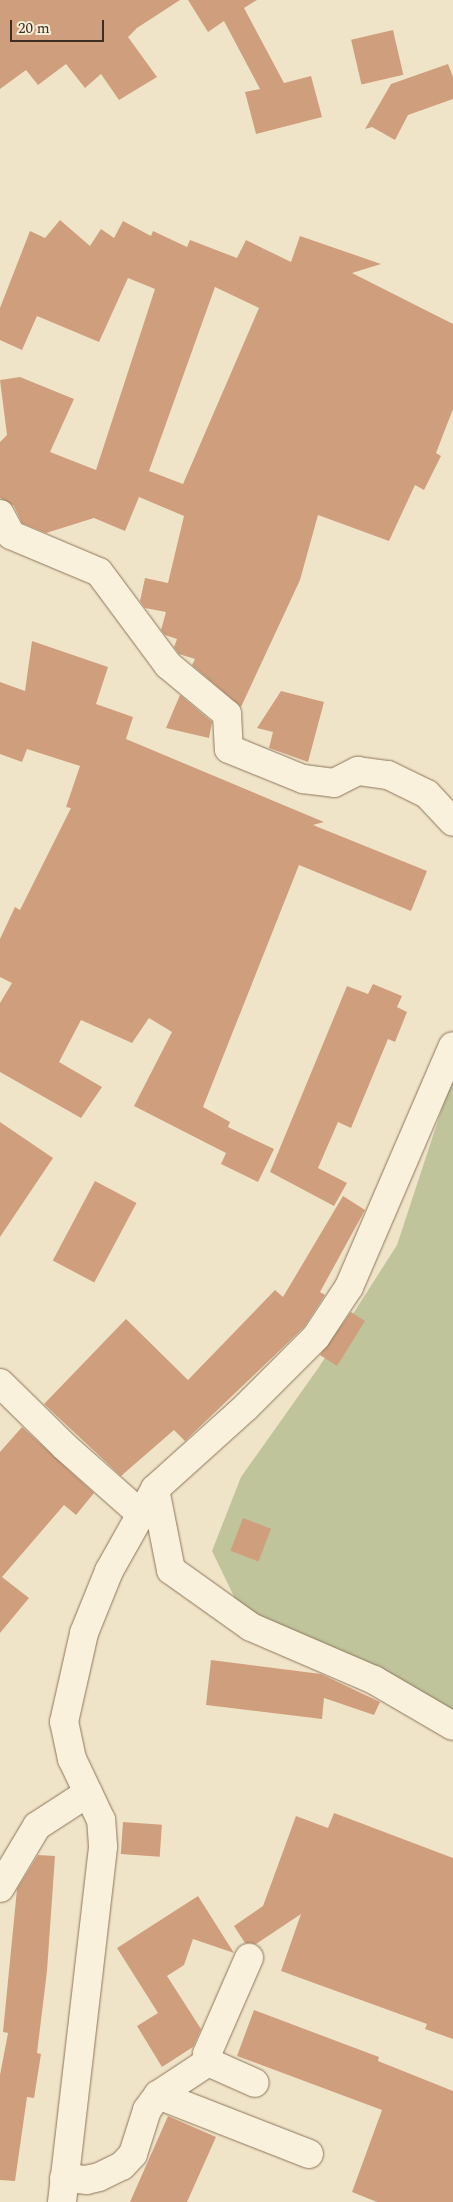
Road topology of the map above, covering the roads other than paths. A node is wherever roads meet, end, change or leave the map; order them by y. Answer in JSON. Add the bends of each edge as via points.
{"nodes":[{"id":1,"x":0,"y":514,"type":"edge"},
{"id":2,"x":453,"y":822,"type":"edge"},
{"id":3,"x":453,"y":1046,"type":"edge"},
{"id":4,"x":0,"y":1382,"type":"edge"},
{"id":5,"x":155,"y":1490,"type":"junction"},
{"id":6,"x":142,"y":1515,"type":"junction"},
{"id":7,"x":453,"y":1726,"type":"edge"},
{"id":8,"x":88,"y":1793,"type":"junction"},
{"id":9,"x":0,"y":1888,"type":"edge"},
{"id":10,"x":249,"y":1958,"type":"dead end"},
{"id":11,"x":208,"y":2062,"type":"junction"},
{"id":12,"x":255,"y":2084,"type":"dead end"},
{"id":13,"x":158,"y":2095,"type":"junction"},
{"id":14,"x":309,"y":2154,"type":"dead end"},
{"id":15,"x":63,"y":2190,"type":"edge"}],
"edges":[{"from":1,"to":2,"type":"street","via":[[11,535],[99,572],[168,665],[227,714],[229,749],[303,779],[334,782],[358,771],[388,775],[427,794]]},
{"from":3,"to":5,"type":"street","via":[[349,1287],[316,1337]]},
{"from":4,"to":6,"type":"street","via":[[64,1446]]},
{"from":5,"to":6,"type":"street"},
{"from":5,"to":7,"type":"street","via":[[170,1570],[251,1627],[374,1680]]},
{"from":6,"to":8,"type":"street","via":[[109,1571],[84,1633],[65,1714],[72,1759]]},
{"from":8,"to":9,"type":"street","via":[[37,1826]]},
{"from":8,"to":15,"type":"street","via":[[101,1820],[102,1846]]},
{"from":10,"to":11,"type":"street","via":[[207,2054]]},
{"from":11,"to":12,"type":"street"},
{"from":11,"to":13,"type":"street"},
{"from":13,"to":14,"type":"street"},
{"from":13,"to":15,"type":"street","via":[[146,2110],[133,2154],[122,2166]]}]}
